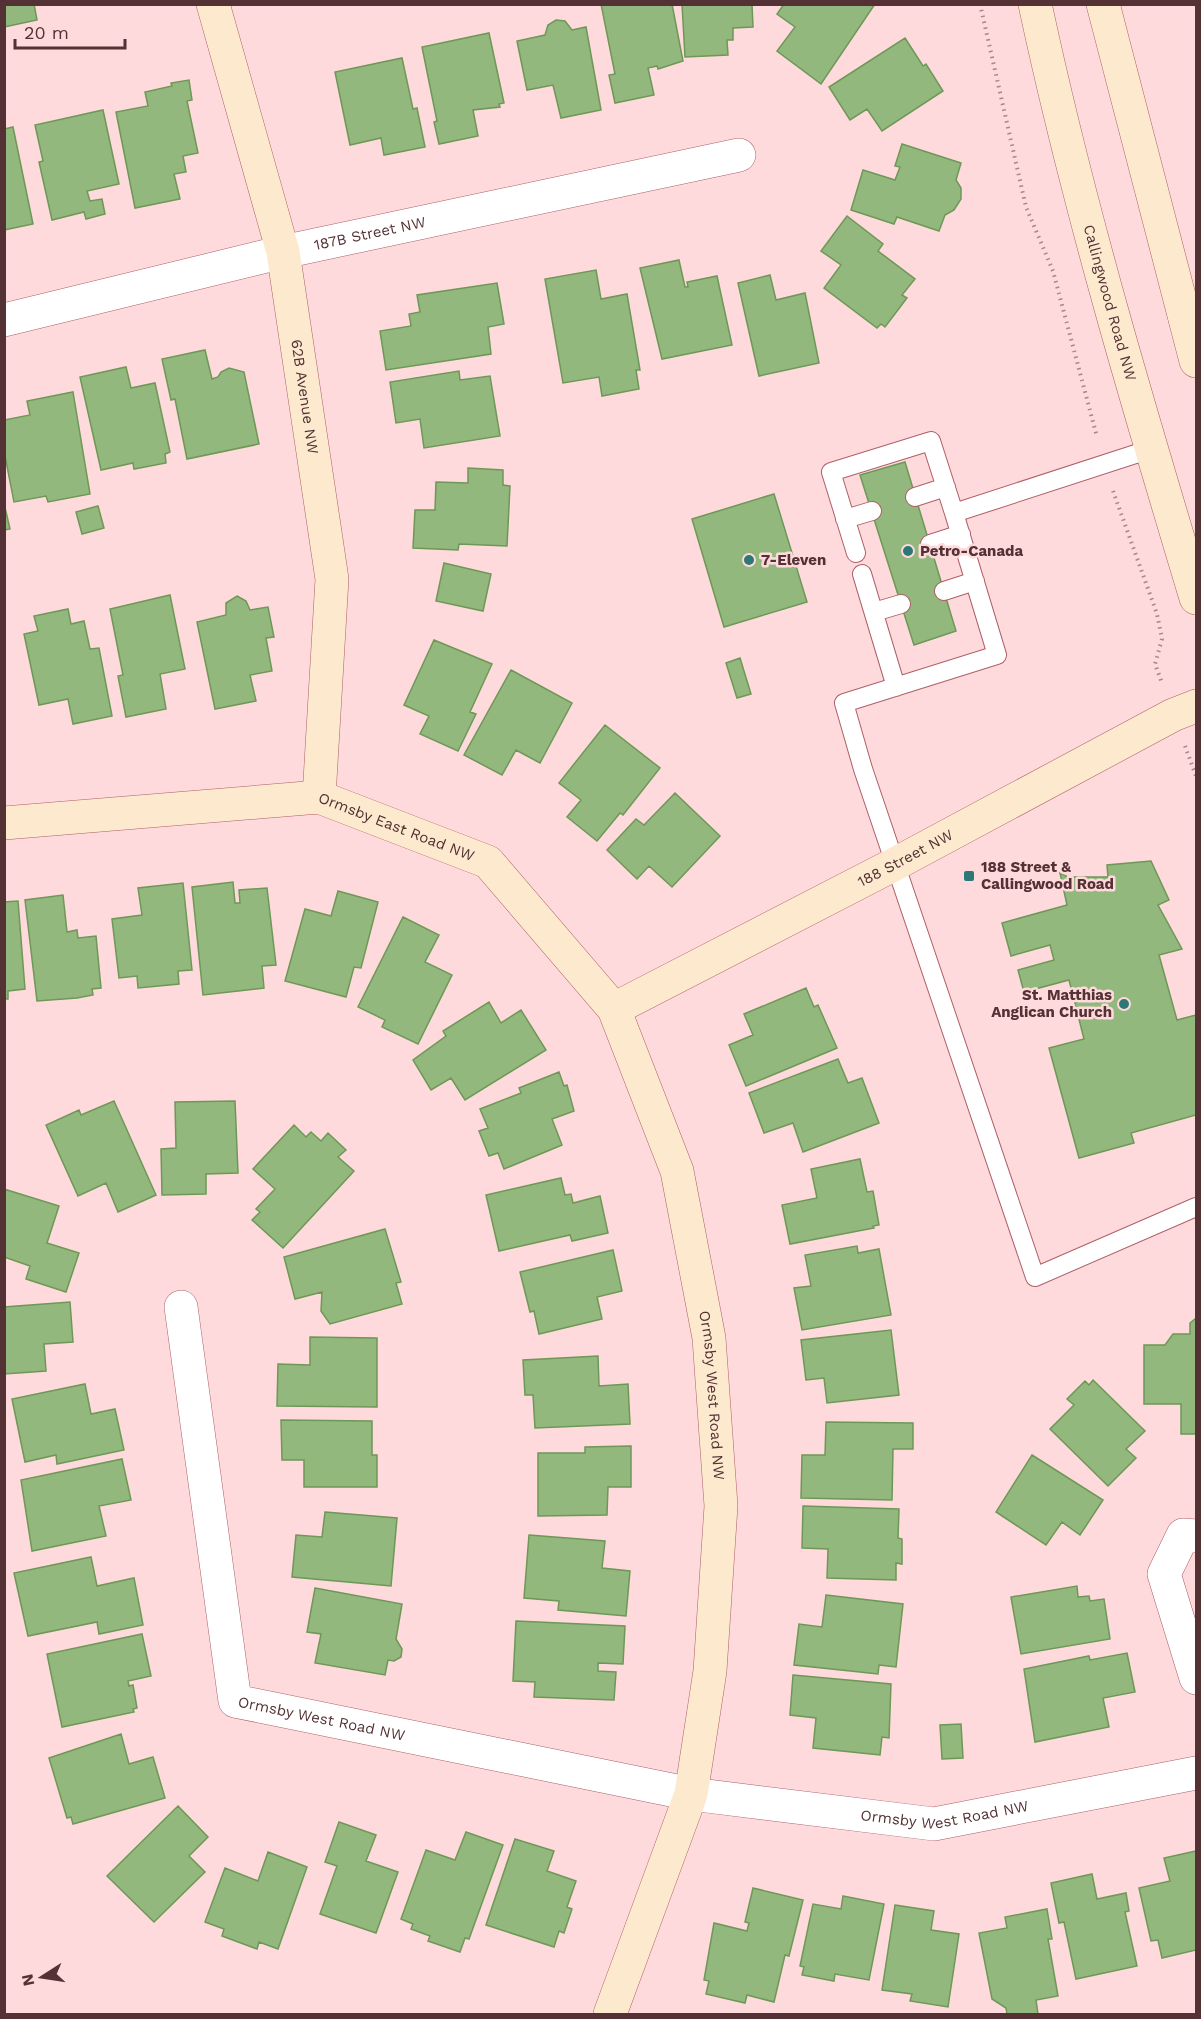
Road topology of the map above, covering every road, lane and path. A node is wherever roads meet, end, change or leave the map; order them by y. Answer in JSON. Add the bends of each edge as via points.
{"nodes":[{"id":1,"x":213,"y":4,"type":"edge"},
{"id":2,"x":980,"y":4,"type":"edge"},
{"id":3,"x":1035,"y":4,"type":"edge"},
{"id":4,"x":1103,"y":4,"type":"edge"},
{"id":5,"x":739,"y":154,"type":"dead end"},
{"id":6,"x":283,"y":252,"type":"junction"},
{"id":7,"x":4,"y":320,"type":"edge"},
{"id":8,"x":1197,"y":361,"type":"edge"},
{"id":9,"x":1151,"y":449,"type":"junction"},
{"id":10,"x":1104,"y":465,"type":"junction"},
{"id":11,"x":946,"y":487,"type":"junction"},
{"id":12,"x":915,"y":497,"type":"dead end"},
{"id":13,"x":872,"y":511,"type":"dead end"},
{"id":14,"x":954,"y":513,"type":"junction"},
{"id":15,"x":845,"y":519,"type":"junction"},
{"id":16,"x":961,"y":534,"type":"junction"},
{"id":17,"x":930,"y":544,"type":"dead end"},
{"id":18,"x":856,"y":554,"type":"dead end"},
{"id":19,"x":862,"y":574,"type":"dead end"},
{"id":20,"x":975,"y":581,"type":"junction"},
{"id":21,"x":944,"y":591,"type":"dead end"},
{"id":22,"x":1197,"y":598,"type":"edge"},
{"id":23,"x":901,"y":604,"type":"dead end"},
{"id":24,"x":874,"y":612,"type":"junction"},
{"id":25,"x":896,"y":687,"type":"junction"},
{"id":26,"x":1185,"y":710,"type":"edge"},
{"id":27,"x":1197,"y":776,"type":"edge"},
{"id":28,"x":319,"y":797,"type":"junction"},
{"id":29,"x":4,"y":823,"type":"edge"},
{"id":30,"x":895,"y":864,"type":"junction"},
{"id":31,"x":614,"y":1009,"type":"junction"},
{"id":32,"x":1197,"y":1207,"type":"edge"},
{"id":33,"x":181,"y":1307,"type":"dead end"},
{"id":34,"x":1197,"y":1536,"type":"edge"},
{"id":35,"x":1197,"y":1678,"type":"edge"},
{"id":36,"x":1197,"y":1773,"type":"edge"},
{"id":37,"x":691,"y":1794,"type":"junction"},
{"id":38,"x":610,"y":2014,"type":"edge"}],
"edges":[{"from":1,"to":6,"type":"street","name":"62B Avenue NW"},
{"from":2,"to":10,"type":"path","via":[[1026,207],[1053,271]]},
{"from":3,"to":9,"type":"street","name":"Callingwood Road NW","via":[[1058,109]]},
{"from":4,"to":8,"type":"street"},
{"from":5,"to":6,"type":"street","name":"187B Street NW"},
{"from":6,"to":7,"type":"street","name":"187B Street NW"},
{"from":6,"to":28,"type":"street","name":"62B Avenue NW","via":[[332,579]]},
{"from":9,"to":10,"type":"lane"},
{"from":9,"to":22,"type":"street","name":"Callingwood Road NW"},
{"from":10,"to":14,"type":"lane"},
{"from":10,"to":26,"type":"path","via":[[1157,614],[1161,639],[1155,664]]},
{"from":11,"to":12,"type":"lane"},
{"from":11,"to":14,"type":"lane"},
{"from":11,"to":15,"type":"lane","via":[[931,441],[875,458],[831,472]]},
{"from":13,"to":15,"type":"lane"},
{"from":14,"to":16,"type":"lane"},
{"from":15,"to":18,"type":"lane"},
{"from":16,"to":17,"type":"lane"},
{"from":16,"to":20,"type":"lane"},
{"from":19,"to":24,"type":"lane"},
{"from":20,"to":21,"type":"lane"},
{"from":20,"to":25,"type":"lane","via":[[997,655]]},
{"from":23,"to":24,"type":"lane"},
{"from":24,"to":25,"type":"lane"},
{"from":25,"to":30,"type":"lane","via":[[844,703]]},
{"from":26,"to":27,"type":"path"},
{"from":26,"to":30,"type":"street","name":"188 Street NW"},
{"from":28,"to":29,"type":"street","name":"Ormsby East Road NW"},
{"from":28,"to":31,"type":"street","name":"Ormsby East Road NW","via":[[488,862]]},
{"from":30,"to":31,"type":"street","name":"188 Street NW"},
{"from":30,"to":32,"type":"lane","via":[[1035,1277]]},
{"from":31,"to":37,"type":"street","name":"Ormsby West Road NW","via":[[677,1171],[709,1338],[721,1506],[710,1671]]},
{"from":33,"to":37,"type":"street","name":"Ormsby West Road NW","via":[[235,1701]]},
{"from":34,"to":35,"type":"street","via":[[1183,1535],[1164,1574]]},
{"from":36,"to":37,"type":"street","name":"Ormsby West Road NW","via":[[934,1824]]},
{"from":37,"to":38,"type":"street","name":"Ormsby West Road NW"}]}
